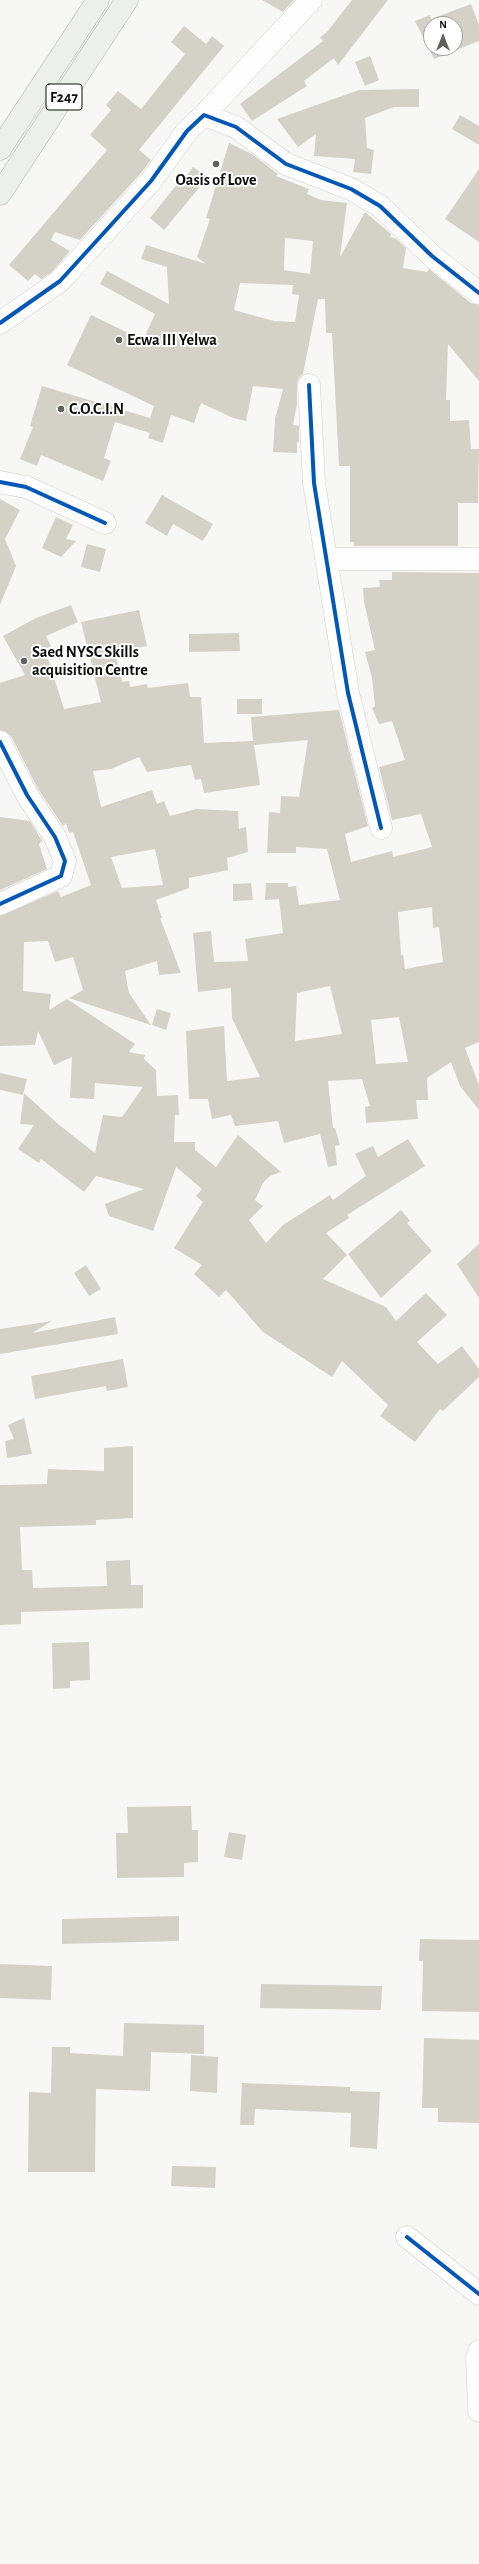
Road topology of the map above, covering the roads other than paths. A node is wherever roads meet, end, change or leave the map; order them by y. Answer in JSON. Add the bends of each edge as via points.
{"nodes":[{"id":1,"x":98,"y":0,"type":"edge"},
{"id":2,"x":127,"y":0,"type":"edge"},
{"id":3,"x":311,"y":0,"type":"edge"},
{"id":4,"x":204,"y":115,"type":"junction"},
{"id":5,"x":0,"y":149,"type":"edge"},
{"id":6,"x":0,"y":194,"type":"edge"},
{"id":7,"x":479,"y":293,"type":"edge"},
{"id":8,"x":0,"y":323,"type":"edge"},
{"id":9,"x":309,"y":385,"type":"dead end"},
{"id":10,"x":0,"y":482,"type":"edge"},
{"id":11,"x":105,"y":523,"type":"dead end"},
{"id":12,"x":326,"y":559,"type":"junction"},
{"id":13,"x":479,"y":559,"type":"edge"},
{"id":14,"x":0,"y":742,"type":"edge"},
{"id":15,"x":381,"y":828,"type":"dead end"},
{"id":16,"x":0,"y":904,"type":"edge"},
{"id":17,"x":407,"y":2237,"type":"dead end"},
{"id":18,"x":479,"y":2294,"type":"edge"},
{"id":19,"x":479,"y":2351,"type":"edge"},
{"id":20,"x":479,"y":2410,"type":"edge"}],
"edges":[{"from":1,"to":5,"type":"main road","number":"F247"},
{"from":2,"to":6,"type":"main road","number":"F247"},
{"from":3,"to":4,"type":"street"},
{"from":4,"to":7,"type":"street","via":[[236,127],[286,164],[351,188],[380,206],[432,256]]},
{"from":4,"to":8,"type":"street","via":[[187,131],[150,181],[60,281]]},
{"from":9,"to":12,"type":"street","via":[[314,483]]},
{"from":10,"to":11,"type":"street","via":[[26,487]]},
{"from":12,"to":13,"type":"street"},
{"from":12,"to":15,"type":"street","via":[[348,693]]},
{"from":14,"to":16,"type":"street","via":[[27,795],[55,837],[65,861],[62,876]]},
{"from":17,"to":18,"type":"street"},
{"from":19,"to":20,"type":"street","via":[[476,2356]]}]}
